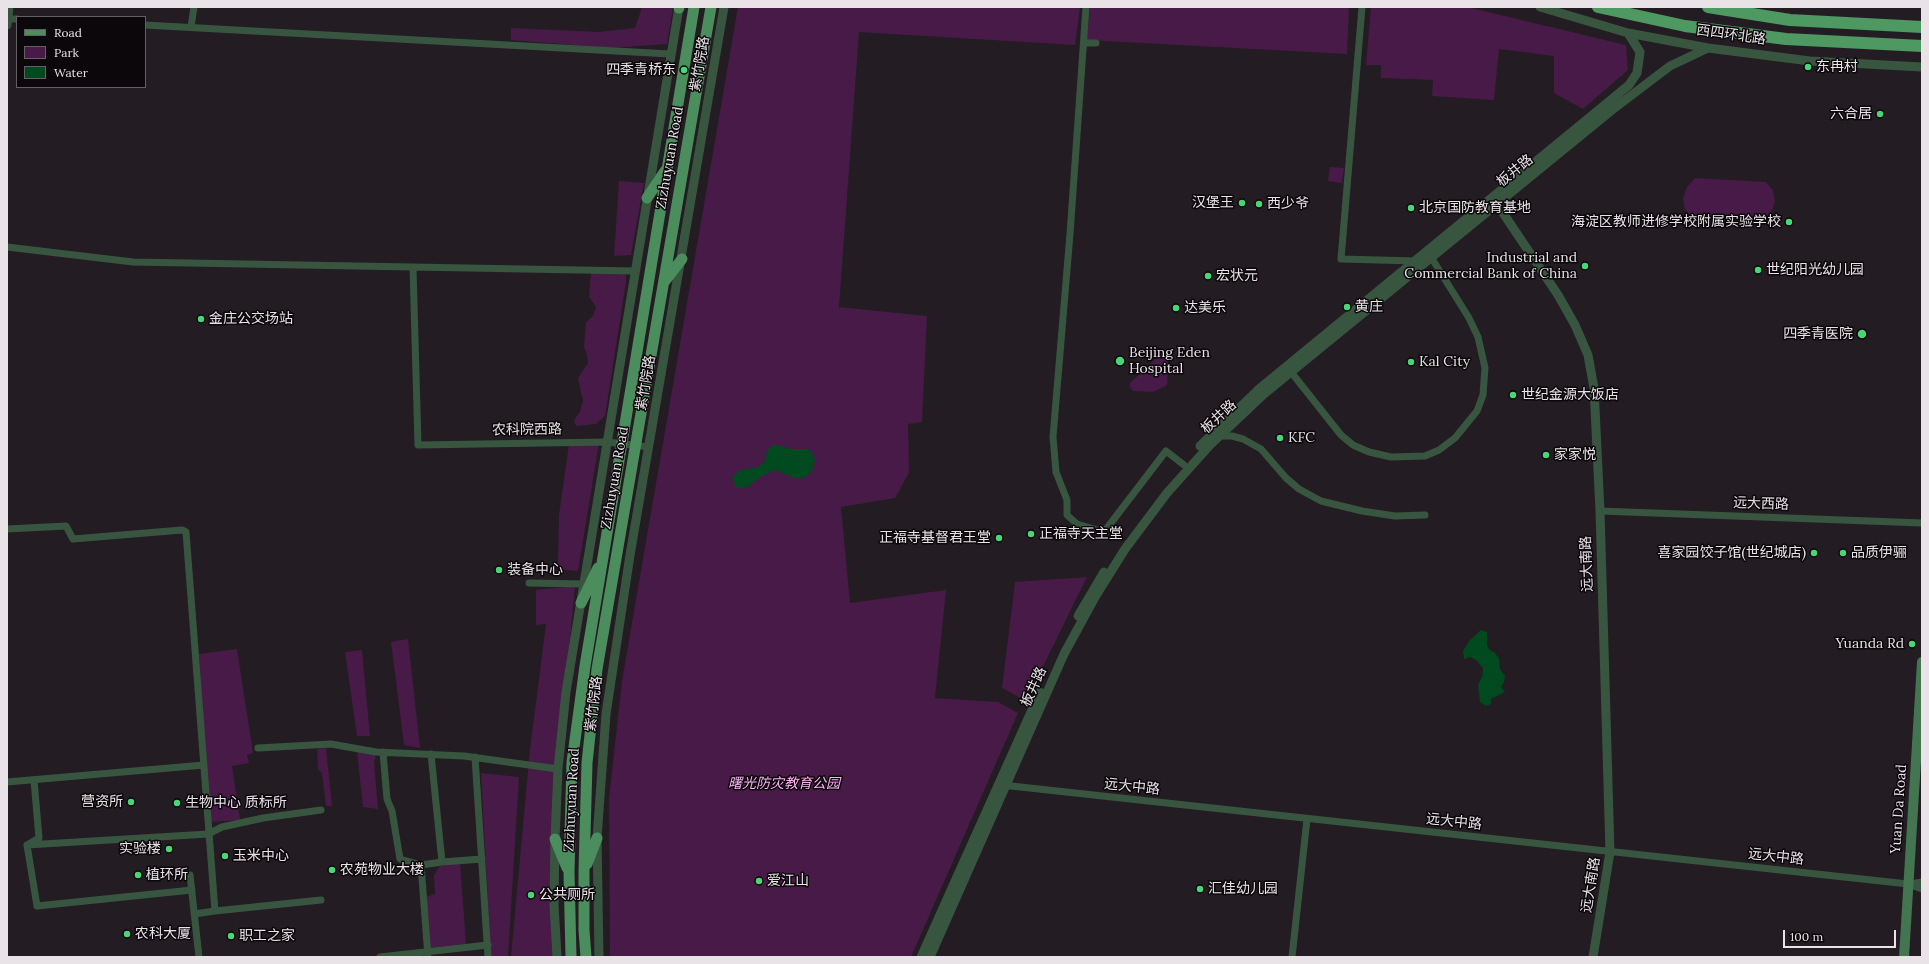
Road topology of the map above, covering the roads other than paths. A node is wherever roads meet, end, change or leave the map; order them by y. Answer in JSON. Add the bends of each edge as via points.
{"nodes":[{"id":1,"x":9,"y":7,"type":"edge"},
{"id":2,"x":194,"y":7,"type":"edge"},
{"id":3,"x":679,"y":7,"type":"edge"},
{"id":4,"x":694,"y":7,"type":"edge"},
{"id":5,"x":711,"y":7,"type":"edge"},
{"id":6,"x":724,"y":7,"type":"edge"},
{"id":7,"x":1086,"y":7,"type":"edge"},
{"id":8,"x":1362,"y":7,"type":"edge"},
{"id":9,"x":1540,"y":7,"type":"edge"},
{"id":10,"x":1598,"y":7,"type":"edge"},
{"id":11,"x":1708,"y":7,"type":"edge"},
{"id":12,"x":10,"y":20,"type":"edge"},
{"id":13,"x":146,"y":25,"type":"edge"},
{"id":14,"x":191,"y":27,"type":"junction"},
{"id":15,"x":1922,"y":27,"type":"edge"},
{"id":16,"x":1628,"y":33,"type":"junction"},
{"id":17,"x":1084,"y":43,"type":"junction"},
{"id":18,"x":1096,"y":43,"type":"dead end"},
{"id":19,"x":1922,"y":46,"type":"edge"},
{"id":20,"x":1708,"y":48,"type":"junction"},
{"id":21,"x":670,"y":54,"type":"junction"},
{"id":22,"x":1922,"y":67,"type":"edge"},
{"id":23,"x":668,"y":167,"type":"junction"},
{"id":24,"x":647,"y":198,"type":"junction"},
{"id":25,"x":1495,"y":200,"type":"junction"},
{"id":26,"x":7,"y":247,"type":"edge"},
{"id":27,"x":682,"y":259,"type":"junction"},
{"id":28,"x":1428,"y":260,"type":"junction"},
{"id":29,"x":1414,"y":261,"type":"junction"},
{"id":30,"x":412,"y":268,"type":"junction"},
{"id":31,"x":635,"y":272,"type":"junction"},
{"id":32,"x":663,"y":283,"type":"junction"},
{"id":33,"x":1291,"y":372,"type":"junction"},
{"id":34,"x":1219,"y":436,"type":"junction"},
{"id":35,"x":607,"y":442,"type":"junction"},
{"id":36,"x":622,"y":444,"type":"junction"},
{"id":37,"x":636,"y":445,"type":"junction"},
{"id":38,"x":649,"y":447,"type":"junction"},
{"id":39,"x":1184,"y":465,"type":"junction"},
{"id":40,"x":1600,"y":511,"type":"junction"},
{"id":41,"x":1424,"y":516,"type":"dead end"},
{"id":42,"x":1922,"y":523,"type":"edge"},
{"id":43,"x":7,"y":529,"type":"edge"},
{"id":44,"x":603,"y":557,"type":"junction"},
{"id":45,"x":529,"y":583,"type":"dead end"},
{"id":46,"x":584,"y":584,"type":"junction"},
{"id":47,"x":581,"y":603,"type":"junction"},
{"id":48,"x":1922,"y":662,"type":"edge"},
{"id":49,"x":258,"y":748,"type":"dead end"},
{"id":50,"x":382,"y":752,"type":"junction"},
{"id":51,"x":431,"y":754,"type":"junction"},
{"id":52,"x":475,"y":757,"type":"junction"},
{"id":53,"x":204,"y":765,"type":"junction"},
{"id":54,"x":558,"y":769,"type":"junction"},
{"id":55,"x":34,"y":780,"type":"junction"},
{"id":56,"x":7,"y":782,"type":"edge"},
{"id":57,"x":1002,"y":785,"type":"junction"},
{"id":58,"x":321,"y":810,"type":"dead end"},
{"id":59,"x":1307,"y":819,"type":"junction"},
{"id":60,"x":208,"y":834,"type":"junction"},
{"id":61,"x":598,"y":838,"type":"junction"},
{"id":62,"x":554,"y":839,"type":"junction"},
{"id":63,"x":27,"y":845,"type":"junction"},
{"id":64,"x":1610,"y":852,"type":"junction"},
{"id":65,"x":482,"y":859,"type":"junction"},
{"id":66,"x":442,"y":862,"type":"junction"},
{"id":67,"x":421,"y":865,"type":"junction"},
{"id":68,"x":569,"y":872,"type":"junction"},
{"id":69,"x":584,"y":872,"type":"junction"},
{"id":70,"x":190,"y":875,"type":"dead end"},
{"id":71,"x":1922,"y":882,"type":"edge"},
{"id":72,"x":1908,"y":884,"type":"junction"},
{"id":73,"x":1922,"y":889,"type":"edge"},
{"id":74,"x":192,"y":890,"type":"junction"},
{"id":75,"x":321,"y":900,"type":"dead end"},
{"id":76,"x":215,"y":911,"type":"junction"},
{"id":77,"x":194,"y":914,"type":"junction"},
{"id":78,"x":488,"y":945,"type":"junction"},
{"id":79,"x":428,"y":954,"type":"edge"},
{"id":80,"x":199,"y":957,"type":"edge"},
{"id":81,"x":380,"y":957,"type":"edge"},
{"id":82,"x":488,"y":957,"type":"edge"},
{"id":83,"x":557,"y":957,"type":"edge"},
{"id":84,"x":571,"y":957,"type":"edge"},
{"id":85,"x":586,"y":957,"type":"edge"},
{"id":86,"x":599,"y":957,"type":"edge"},
{"id":87,"x":921,"y":957,"type":"edge"},
{"id":88,"x":930,"y":957,"type":"edge"},
{"id":89,"x":1292,"y":957,"type":"edge"},
{"id":90,"x":1593,"y":957,"type":"edge"},
{"id":91,"x":1904,"y":957,"type":"edge"}],
"edges":[{"from":1,"to":12,"type":"street"},
{"from":2,"to":14,"type":"street"},
{"from":3,"to":21,"type":"street","name":"紫竹院路"},
{"from":4,"to":23,"type":"main road","name":"Zizhuyuan Road"},
{"from":5,"to":32,"type":"main road","name":"Zizhuyuan Road"},
{"from":6,"to":27,"type":"street","name":"紫竹院路"},
{"from":7,"to":17,"type":"street"},
{"from":8,"to":29,"type":"street","via":[[1341,259]]},
{"from":9,"to":16,"type":"street","name":"西四环北路"},
{"from":10,"to":19,"type":"highway","name":"西四环北路","via":[[1686,26],[1786,40]]},
{"from":11,"to":15,"type":"highway","name":"西四环北路","via":[[1790,20]]},
{"from":13,"to":14,"type":"street"},
{"from":14,"to":21,"type":"street"},
{"from":16,"to":20,"type":"street","name":"西四环北路"},
{"from":16,"to":25,"type":"street","via":[[1640,52],[1637,73],[1629,85]]},
{"from":17,"to":18,"type":"street"},
{"from":17,"to":39,"type":"street","via":[[1053,437],[1056,472],[1067,500],[1067,515],[1077,524],[1104,532],[1166,451]]},
{"from":20,"to":22,"type":"street","name":"西四环北路","via":[[1810,61]]},
{"from":20,"to":25,"type":"street","name":"板井路","via":[[1670,66]]},
{"from":21,"to":24,"type":"street","name":"紫竹院路"},
{"from":23,"to":24,"type":"main road"},
{"from":23,"to":36,"type":"main road","name":"Zizhuyuan Road"},
{"from":24,"to":31,"type":"street","name":"紫竹院路"},
{"from":25,"to":28,"type":"street","name":"板井路"},
{"from":25,"to":29,"type":"street"},
{"from":25,"to":40,"type":"street","name":"远大南路","via":[[1558,295],[1575,324],[1588,355],[1594,388]]},
{"from":26,"to":30,"type":"street","via":[[133,262]]},
{"from":27,"to":32,"type":"main road"},
{"from":27,"to":38,"type":"street","name":"紫竹院路"},
{"from":28,"to":29,"type":"street"},
{"from":28,"to":33,"type":"street","name":"板井路"},
{"from":28,"to":33,"type":"street","via":[[1469,318],[1479,342],[1485,367],[1483,395],[1477,411],[1455,438],[1439,450],[1425,456],[1391,457],[1369,452],[1352,445],[1341,435]]},
{"from":29,"to":39,"type":"street","via":[[1259,389],[1213,432]]},
{"from":30,"to":31,"type":"street"},
{"from":30,"to":35,"type":"street","name":"农科院西路","via":[[418,445]]},
{"from":31,"to":35,"type":"street","name":"紫竹院路"},
{"from":32,"to":37,"type":"main road","name":"Zizhuyuan Road"},
{"from":33,"to":34,"type":"street","name":"板井路"},
{"from":34,"to":41,"type":"street","via":[[1243,439],[1261,449],[1286,478],[1299,489],[1321,501],[1395,516]]},
{"from":34,"to":57,"type":"street","name":"板井路","via":[[1167,492],[1125,549],[1095,597],[1064,654]]},
{"from":35,"to":36,"type":"street","name":"农科院西路"},
{"from":35,"to":46,"type":"street","name":"紫竹院路"},
{"from":36,"to":37,"type":"street","name":"农科院西路"},
{"from":36,"to":44,"type":"main road","name":"Zizhuyuan Road"},
{"from":37,"to":38,"type":"street","name":"农科院西路"},
{"from":37,"to":69,"type":"main road","name":"Zizhuyuan Road","via":[[597,669],[587,763]]},
{"from":38,"to":61,"type":"street","name":"紫竹院路","via":[[606,714]]},
{"from":39,"to":57,"type":"street","via":[[1120,546],[1089,594],[1051,669]]},
{"from":40,"to":42,"type":"street","name":"远大西路"},
{"from":40,"to":64,"type":"street","name":"远大南路"},
{"from":43,"to":53,"type":"street","via":[[66,526],[73,539],[182,530],[186,532]]},
{"from":44,"to":47,"type":"main road"},
{"from":44,"to":68,"type":"main road","name":"Zizhuyuan Road","via":[[584,666],[572,762]]},
{"from":45,"to":46,"type":"street"},
{"from":46,"to":47,"type":"street","name":"紫竹院路"},
{"from":47,"to":54,"type":"street","name":"紫竹院路","via":[[566,692]]},
{"from":48,"to":72,"type":"main road","name":"Yuan Da Road"},
{"from":49,"to":50,"type":"street","via":[[331,744]]},
{"from":50,"to":51,"type":"street"},
{"from":50,"to":67,"type":"street","via":[[400,859]]},
{"from":51,"to":52,"type":"street"},
{"from":51,"to":66,"type":"street"},
{"from":52,"to":54,"type":"street"},
{"from":52,"to":65,"type":"street"},
{"from":53,"to":55,"type":"street"},
{"from":53,"to":60,"type":"street"},
{"from":54,"to":62,"type":"street","name":"紫竹院路"},
{"from":55,"to":56,"type":"street"},
{"from":55,"to":63,"type":"street","via":[[39,838]]},
{"from":57,"to":59,"type":"street","name":"远大中路"},
{"from":57,"to":87,"type":"street"},
{"from":57,"to":88,"type":"street","name":"板井路"},
{"from":58,"to":60,"type":"street","via":[[263,818]]},
{"from":59,"to":64,"type":"street","name":"远大中路"},
{"from":59,"to":89,"type":"street"},
{"from":60,"to":63,"type":"street"},
{"from":60,"to":76,"type":"street"},
{"from":61,"to":69,"type":"main road"},
{"from":61,"to":86,"type":"street","name":"紫竹院路"},
{"from":62,"to":68,"type":"main road"},
{"from":62,"to":83,"type":"street","name":"紫竹院路"},
{"from":63,"to":74,"type":"street","via":[[37,906]]},
{"from":64,"to":72,"type":"street","name":"远大中路"},
{"from":64,"to":90,"type":"street","name":"远大南路"},
{"from":65,"to":66,"type":"street"},
{"from":65,"to":78,"type":"street"},
{"from":66,"to":67,"type":"street"},
{"from":67,"to":79,"type":"street"},
{"from":68,"to":84,"type":"main road","name":"Zizhuyuan Road"},
{"from":69,"to":85,"type":"main road","name":"Zizhuyuan Road"},
{"from":70,"to":74,"type":"street"},
{"from":71,"to":72,"type":"street"},
{"from":72,"to":73,"type":"street"},
{"from":72,"to":91,"type":"main road","name":"Yuan Da Road"},
{"from":74,"to":77,"type":"street"},
{"from":75,"to":76,"type":"street"},
{"from":76,"to":77,"type":"street"},
{"from":77,"to":80,"type":"street"},
{"from":78,"to":79,"type":"street"},
{"from":78,"to":82,"type":"street"},
{"from":79,"to":81,"type":"street"}]}
